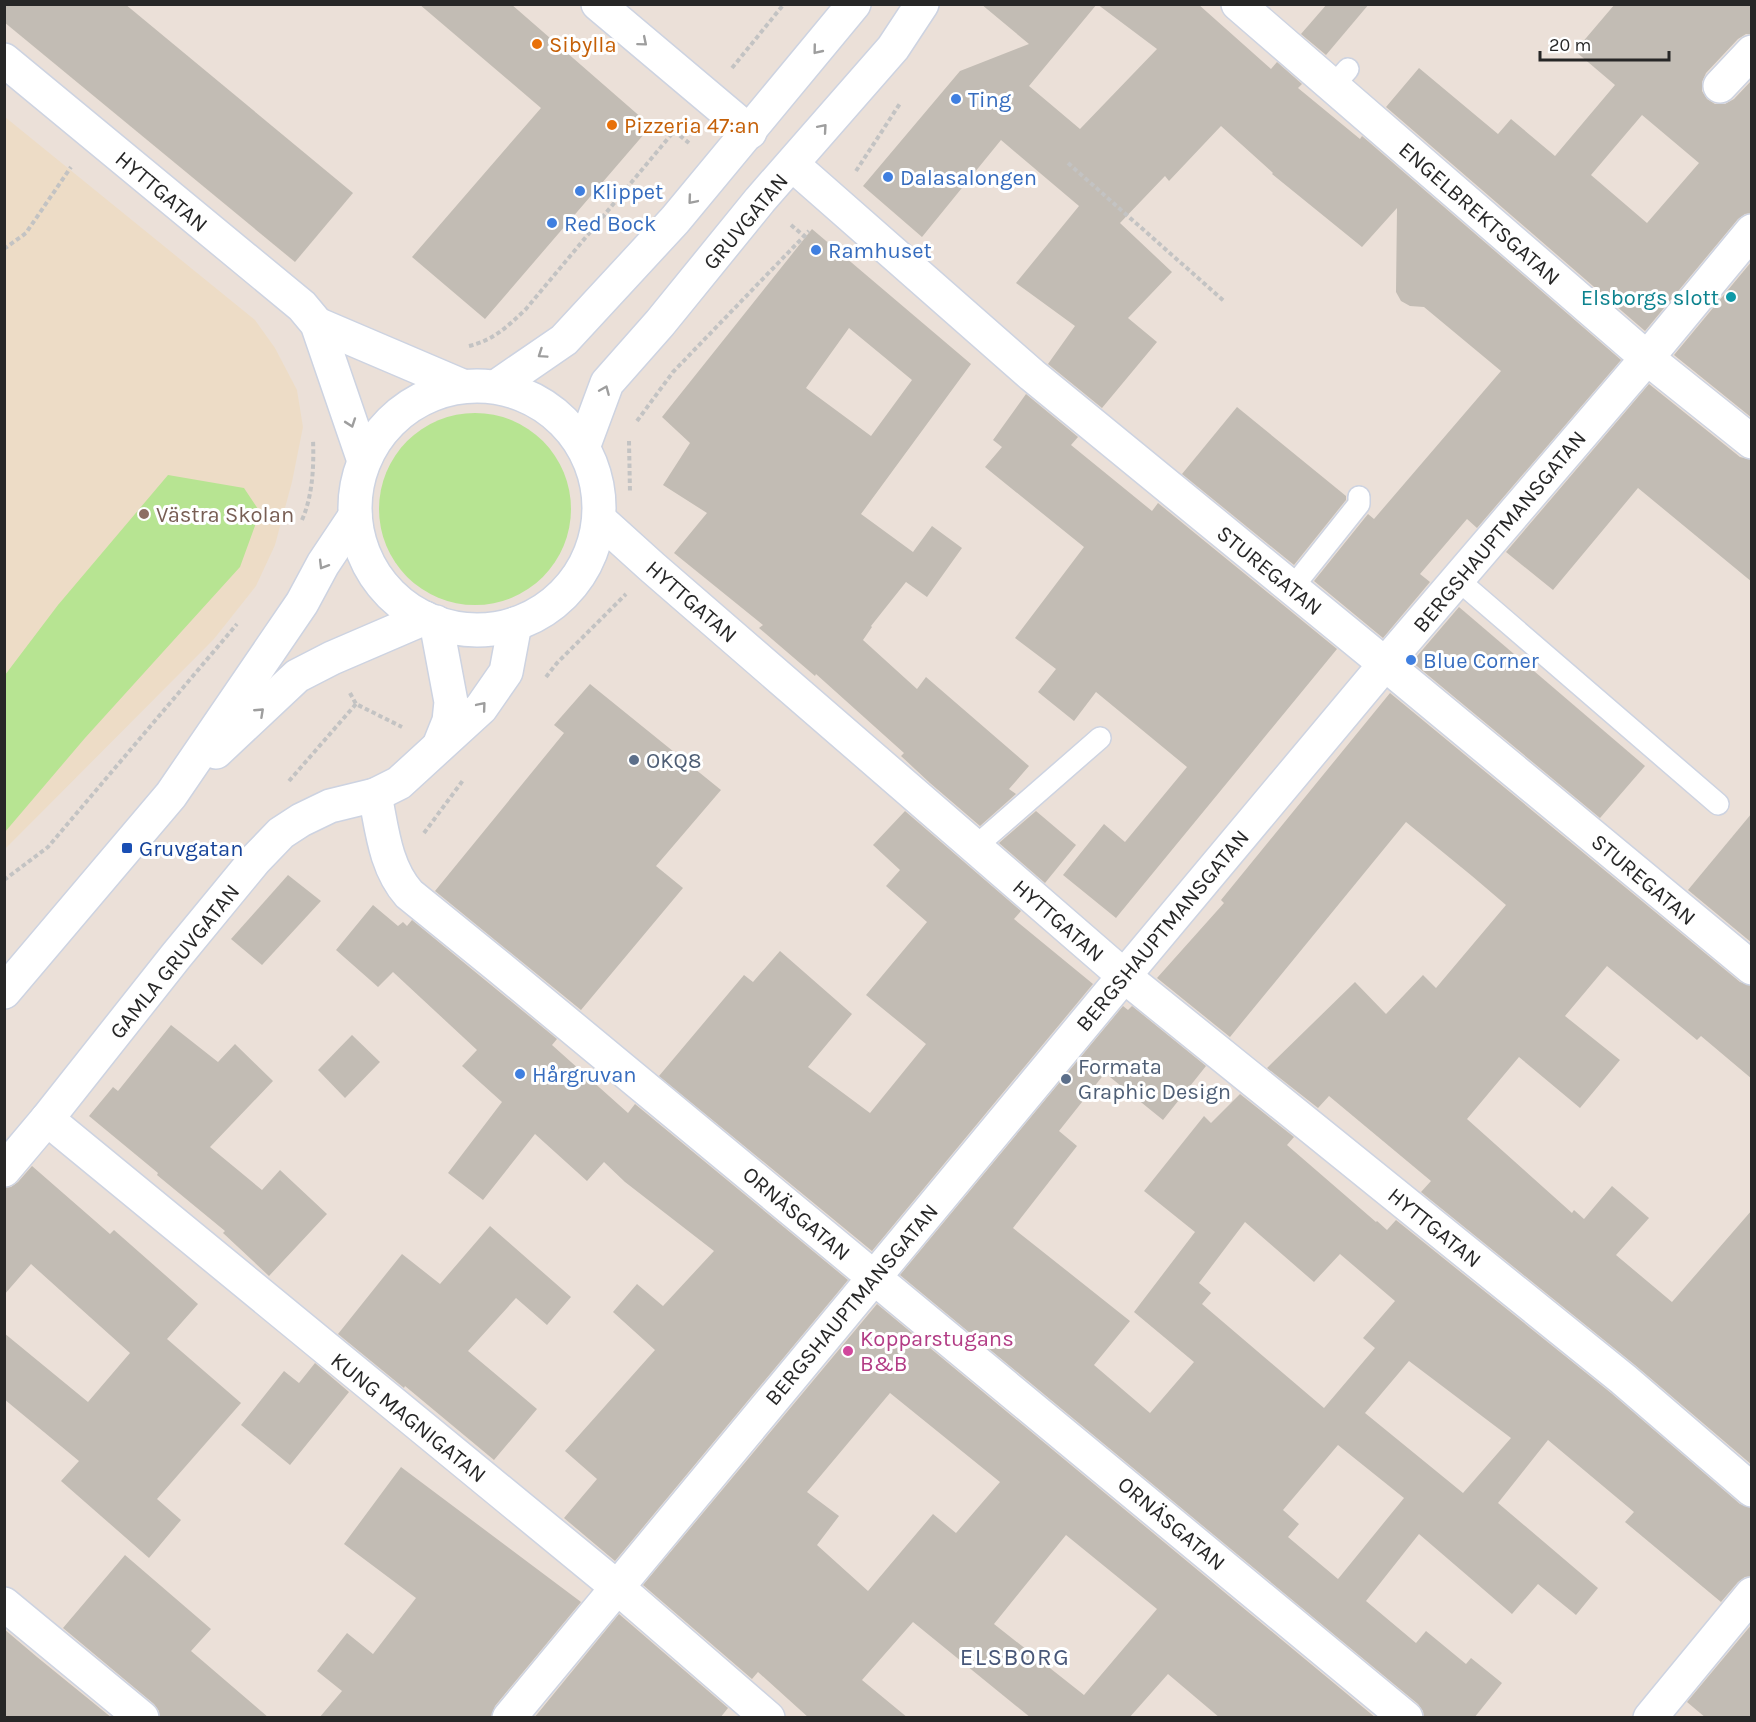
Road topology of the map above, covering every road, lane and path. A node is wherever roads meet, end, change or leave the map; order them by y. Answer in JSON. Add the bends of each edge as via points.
{"nodes":[{"id":1,"x":598,"y":4,"type":"edge"},
{"id":2,"x":784,"y":4,"type":"edge"},
{"id":3,"x":854,"y":4,"type":"edge"},
{"id":4,"x":922,"y":4,"type":"edge"},
{"id":5,"x":1238,"y":4,"type":"edge"},
{"id":6,"x":1752,"y":52,"type":"edge"},
{"id":7,"x":4,"y":60,"type":"edge"},
{"id":8,"x":1720,"y":86,"type":"dead end"},
{"id":9,"x":907,"y":93,"type":"dead end"},
{"id":10,"x":706,"y":95,"type":"junction"},
{"id":11,"x":750,"y":132,"type":"junction"},
{"id":12,"x":93,"y":134,"type":"junction"},
{"id":13,"x":1068,"y":164,"type":"dead end"},
{"id":14,"x":793,"y":165,"type":"junction"},
{"id":15,"x":836,"y":203,"type":"junction"},
{"id":16,"x":1752,"y":231,"type":"edge"},
{"id":17,"x":4,"y":249,"type":"edge"},
{"id":18,"x":1224,"y":301,"type":"dead end"},
{"id":19,"x":317,"y":324,"type":"junction"},
{"id":20,"x":504,"y":330,"type":"dead end"},
{"id":21,"x":1647,"y":358,"type":"junction"},
{"id":22,"x":460,"y":386,"type":"junction"},
{"id":23,"x":497,"y":386,"type":"junction"},
{"id":24,"x":633,"y":427,"type":"dead end"},
{"id":25,"x":628,"y":434,"type":"dead end"},
{"id":26,"x":313,"y":436,"type":"dead end"},
{"id":27,"x":1752,"y":442,"type":"edge"},
{"id":28,"x":584,"y":445,"type":"junction"},
{"id":29,"x":364,"y":461,"type":"junction"},
{"id":30,"x":1359,"y":497,"type":"dead end"},
{"id":31,"x":635,"y":502,"type":"dead end"},
{"id":32,"x":355,"y":516,"type":"junction"},
{"id":33,"x":600,"y":519,"type":"junction"},
{"id":34,"x":302,"y":521,"type":"dead end"},
{"id":35,"x":652,"y":567,"type":"junction"},
{"id":36,"x":1458,"y":579,"type":"junction"},
{"id":37,"x":1292,"y":588,"type":"junction"},
{"id":38,"x":242,"y":619,"type":"dead end"},
{"id":39,"x":430,"y":620,"type":"junction"},
{"id":40,"x":515,"y":624,"type":"junction"},
{"id":41,"x":1385,"y":664,"type":"junction"},
{"id":42,"x":543,"y":681,"type":"dead end"},
{"id":43,"x":356,"y":704,"type":"dead end"},
{"id":44,"x":1100,"y":738,"type":"dead end"},
{"id":45,"x":439,"y":746,"type":"junction"},
{"id":46,"x":465,"y":779,"type":"dead end"},
{"id":47,"x":171,"y":795,"type":"junction"},
{"id":48,"x":375,"y":795,"type":"junction"},
{"id":49,"x":1718,"y":804,"type":"dead end"},
{"id":50,"x":281,"y":833,"type":"junction"},
{"id":51,"x":975,"y":847,"type":"junction"},
{"id":52,"x":394,"y":872,"type":"junction"},
{"id":53,"x":4,"y":880,"type":"edge"},
{"id":54,"x":1752,"y":968,"type":"edge"},
{"id":55,"x":1124,"y":976,"type":"junction"},
{"id":56,"x":4,"y":992,"type":"edge"},
{"id":57,"x":47,"y":1119,"type":"junction"},
{"id":58,"x":4,"y":1170,"type":"edge"},
{"id":59,"x":873,"y":1276,"type":"junction"},
{"id":60,"x":1752,"y":1490,"type":"edge"},
{"id":61,"x":618,"y":1588,"type":"junction"},
{"id":62,"x":1752,"y":1594,"type":"edge"},
{"id":63,"x":4,"y":1604,"type":"edge"},
{"id":64,"x":142,"y":1718,"type":"edge"},
{"id":65,"x":509,"y":1718,"type":"edge"},
{"id":66,"x":768,"y":1718,"type":"edge"},
{"id":67,"x":1406,"y":1718,"type":"edge"},
{"id":68,"x":1650,"y":1718,"type":"edge"}],
"edges":[{"from":1,"to":10,"type":"street","one_way":true},
{"from":2,"to":10,"type":"path"},
{"from":3,"to":11,"type":"street","one_way":true},
{"from":14,"to":4,"type":"street","name":"GRUVGATAN","one_way":true,"via":[[893,48]]},
{"from":5,"to":21,"type":"street","name":"ENGELBREKTSGATAN","via":[[1340,78]]},
{"from":6,"to":8,"type":"street"},
{"from":7,"to":12,"type":"street","name":"HYTTGATAN"},
{"from":9,"to":15,"type":"path"},
{"from":10,"to":11,"type":"street"},
{"from":10,"to":20,"type":"path"},
{"from":11,"to":23,"type":"street","one_way":true,"via":[[675,220],[564,339]]},
{"from":12,"to":17,"type":"path","via":[[26,233]]},
{"from":12,"to":19,"type":"street","name":"HYTTGATAN","via":[[302,306]]},
{"from":13,"to":18,"type":"path"},
{"from":14,"to":15,"type":"street","name":"STUREGATAN"},
{"from":28,"to":14,"type":"street","name":"GRUVGATAN","one_way":true,"via":[[607,382]]},
{"from":15,"to":24,"type":"path","via":[[674,372]]},
{"from":15,"to":37,"type":"street","name":"STUREGATAN","via":[[1032,375]]},
{"from":16,"to":21,"type":"street","name":"BERGSHAUPTMANSGATAN"},
{"from":19,"to":22,"type":"street","name":"HYTTGATAN"},
{"from":19,"to":29,"type":"street","name":"HYTTGATAN","one_way":true},
{"from":21,"to":27,"type":"street","name":"ENGELBREKTSGATAN"},
{"from":21,"to":36,"type":"street","name":"BERGSHAUPTMANSGATAN"},
{"from":22,"to":23,"type":"street"},
{"from":22,"to":29,"type":"street","via":[[412,403],[376,438]]},
{"from":23,"to":28,"type":"street","via":[[547,406]]},
{"from":25,"to":31,"type":"path","via":[[630,492]]},
{"from":26,"to":34,"type":"path","via":[[314,467]]},
{"from":28,"to":33,"type":"street","via":[[598,485]]},
{"from":29,"to":32,"type":"street","via":[[356,488]]},
{"from":30,"to":37,"type":"lane","via":[[1359,504]]},
{"from":32,"to":39,"type":"street","via":[[366,558],[376,576],[406,607]]},
{"from":32,"to":47,"type":"street","one_way":true,"via":[[302,603]]},
{"from":33,"to":35,"type":"street","name":"HYTTGATAN"},
{"from":33,"to":40,"type":"street","via":[[586,565],[573,584],[556,602]]},
{"from":35,"to":42,"type":"path"},
{"from":35,"to":51,"type":"street","name":"HYTTGATAN"},
{"from":36,"to":41,"type":"street","name":"BERGSHAUPTMANSGATAN"},
{"from":36,"to":49,"type":"lane"},
{"from":37,"to":41,"type":"street","name":"STUREGATAN"},
{"from":38,"to":53,"type":"path","via":[[48,847]]},
{"from":39,"to":40,"type":"street","via":[[467,629]]},
{"from":39,"to":45,"type":"street","via":[[452,702]]},
{"from":47,"to":39,"type":"street","one_way":true,"via":[[297,676],[332,658]]},
{"from":45,"to":40,"type":"street","name":"GAMLA GRUVGATAN","one_way":true,"via":[[481,708],[506,672]]},
{"from":41,"to":54,"type":"street","name":"STUREGATAN"},
{"from":41,"to":55,"type":"street","name":"BERGSHAUPTMANSGATAN"},
{"from":43,"to":50,"type":"path","via":[[271,801]]},
{"from":44,"to":51,"type":"lane"},
{"from":45,"to":48,"type":"street","name":"GAMLA GRUVGATAN","via":[[399,783]]},
{"from":46,"to":52,"type":"path"},
{"from":47,"to":56,"type":"street"},
{"from":48,"to":50,"type":"street","name":"GAMLA GRUVGATAN","via":[[330,806]]},
{"from":48,"to":52,"type":"street","name":"ORNÄSGATAN"},
{"from":50,"to":57,"type":"street","name":"GAMLA GRUVGATAN","via":[[176,956]]},
{"from":51,"to":55,"type":"street","name":"HYTTGATAN"},
{"from":52,"to":59,"type":"street","name":"ORNÄSGATAN","via":[[409,894]]},
{"from":55,"to":59,"type":"street","name":"BERGSHAUPTMANSGATAN"},
{"from":55,"to":60,"type":"street","name":"HYTTGATAN","via":[[1623,1379]]},
{"from":57,"to":58,"type":"street","name":"GAMLA GRUVGATAN"},
{"from":57,"to":61,"type":"street","name":"KUNG MAGNIGATAN"},
{"from":59,"to":61,"type":"street","name":"BERGSHAUPTMANSGATAN"},
{"from":59,"to":67,"type":"street","name":"ORNÄSGATAN"},
{"from":61,"to":65,"type":"street","name":"BERGSHAUPTMANSGATAN"},
{"from":61,"to":66,"type":"street","name":"KUNG MAGNIGATAN"},
{"from":62,"to":68,"type":"street"},
{"from":63,"to":64,"type":"street"}]}
